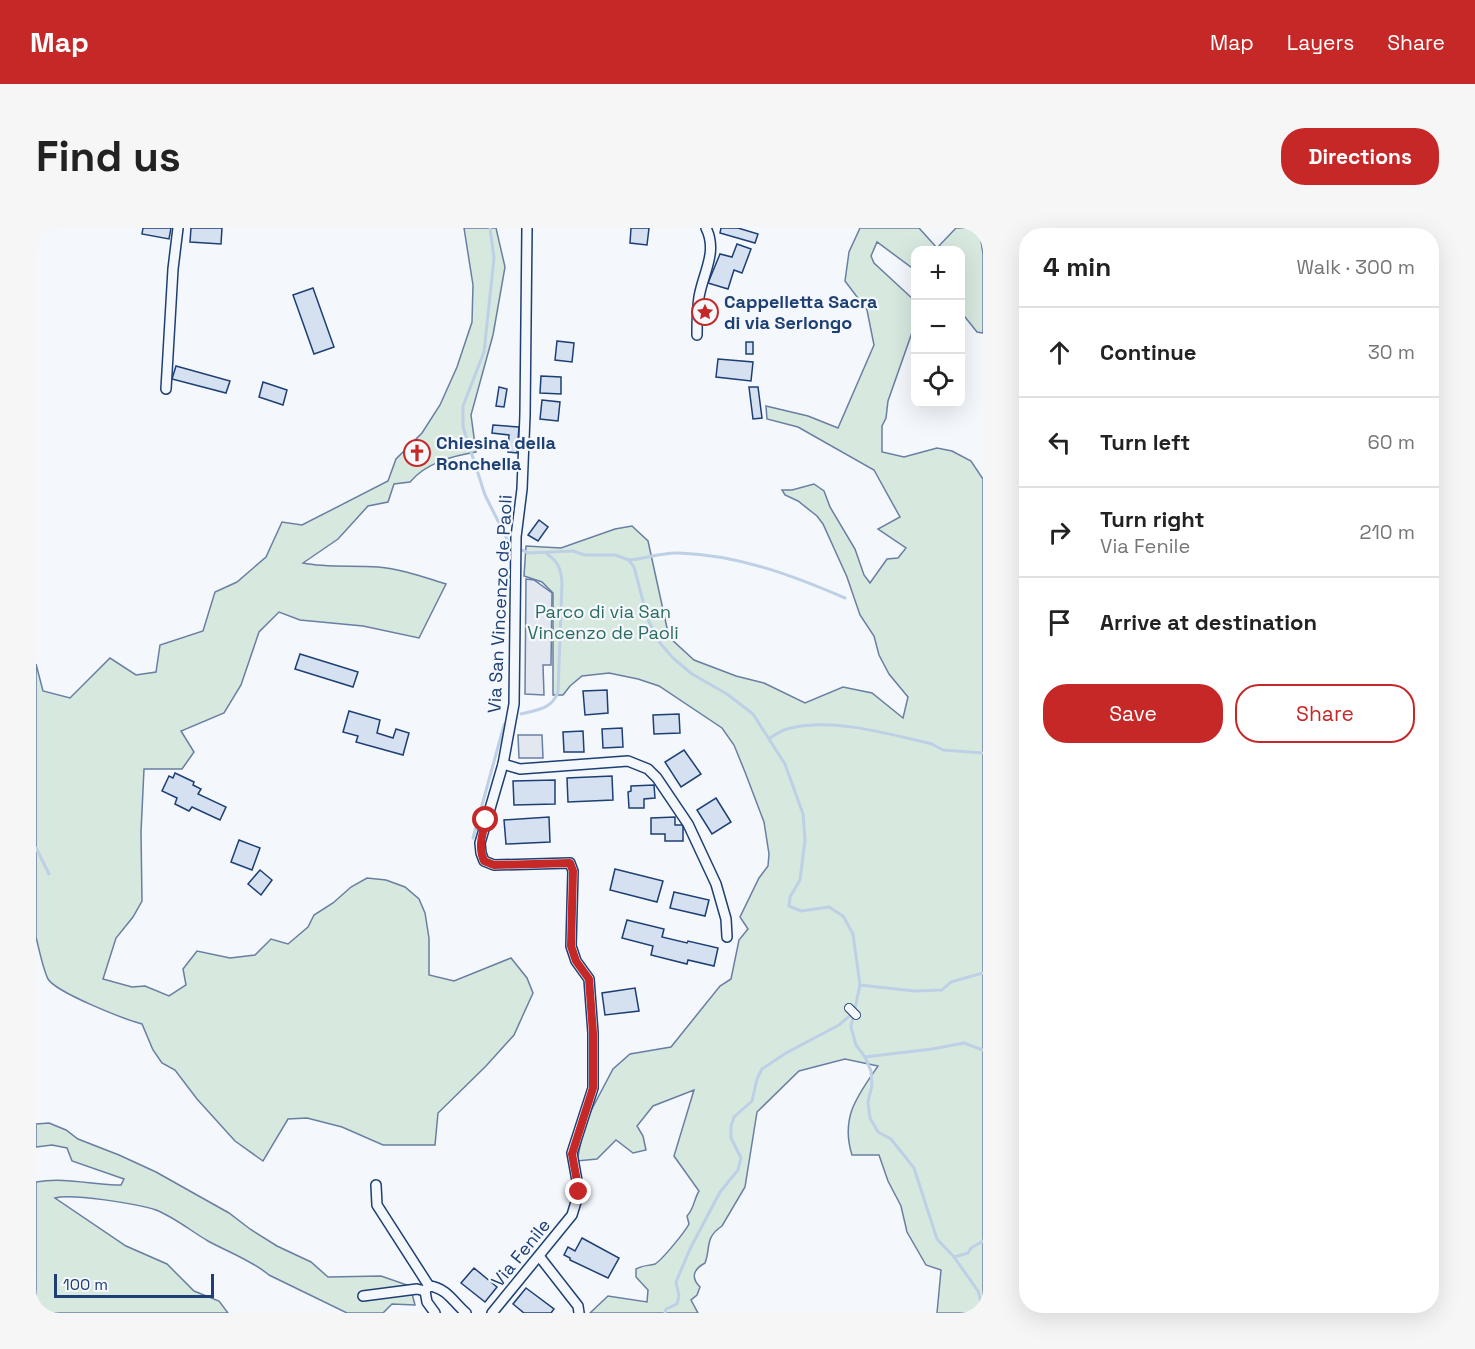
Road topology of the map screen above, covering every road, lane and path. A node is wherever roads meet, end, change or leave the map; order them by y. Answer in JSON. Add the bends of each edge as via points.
{"nodes":[{"id":1,"x":178,"y":228,"type":"edge"},
{"id":2,"x":527,"y":228,"type":"edge"},
{"id":3,"x":706,"y":228,"type":"edge"},
{"id":4,"x":697,"y":335,"type":"dead end"},
{"id":5,"x":166,"y":389,"type":"dead end"},
{"id":6,"x":502,"y":764,"type":"junction"},
{"id":7,"x":570,"y":863,"type":"joint"},
{"id":8,"x":727,"y":937,"type":"dead end"},
{"id":9,"x":849,"y":1008,"type":"dead end"},
{"id":10,"x":856,"y":1015,"type":"dead end"},
{"id":11,"x":376,"y":1185,"type":"dead end"},
{"id":12,"x":539,"y":1256,"type":"junction"},
{"id":13,"x":427,"y":1288,"type":"junction"},
{"id":14,"x":363,"y":1296,"type":"dead end"},
{"id":15,"x":435,"y":1313,"type":"edge"},
{"id":16,"x":466,"y":1313,"type":"edge"},
{"id":17,"x":492,"y":1313,"type":"edge"},
{"id":18,"x":579,"y":1313,"type":"edge"}],
"edges":[{"from":1,"to":5,"type":"street"},
{"from":2,"to":6,"type":"street","name":"Via San Vincenzo de Paoli","via":[[525,415],[516,540],[514,704]]},
{"from":3,"to":4,"type":"street","via":[[710,259],[699,298]]},
{"from":6,"to":7,"type":"street","name":"Via San Vincenzo de Paoli","via":[[480,843],[484,861],[494,865]]},
{"from":6,"to":8,"type":"street","via":[[520,769],[628,761],[648,769],[692,834],[716,884]]},
{"from":7,"to":12,"type":"street","name":"Via Fenile","via":[[574,883],[571,946],[589,979],[593,1088],[572,1154],[579,1192],[572,1215]]},
{"from":9,"to":10,"type":"street"},
{"from":11,"to":13,"type":"street","via":[[377,1205]]},
{"from":12,"to":17,"type":"street","name":"Via Fenile"},
{"from":12,"to":18,"type":"street","via":[[578,1306]]},
{"from":13,"to":14,"type":"street"},
{"from":13,"to":15,"type":"street","via":[[427,1302]]},
{"from":13,"to":16,"type":"street","via":[[439,1287]]}]}
